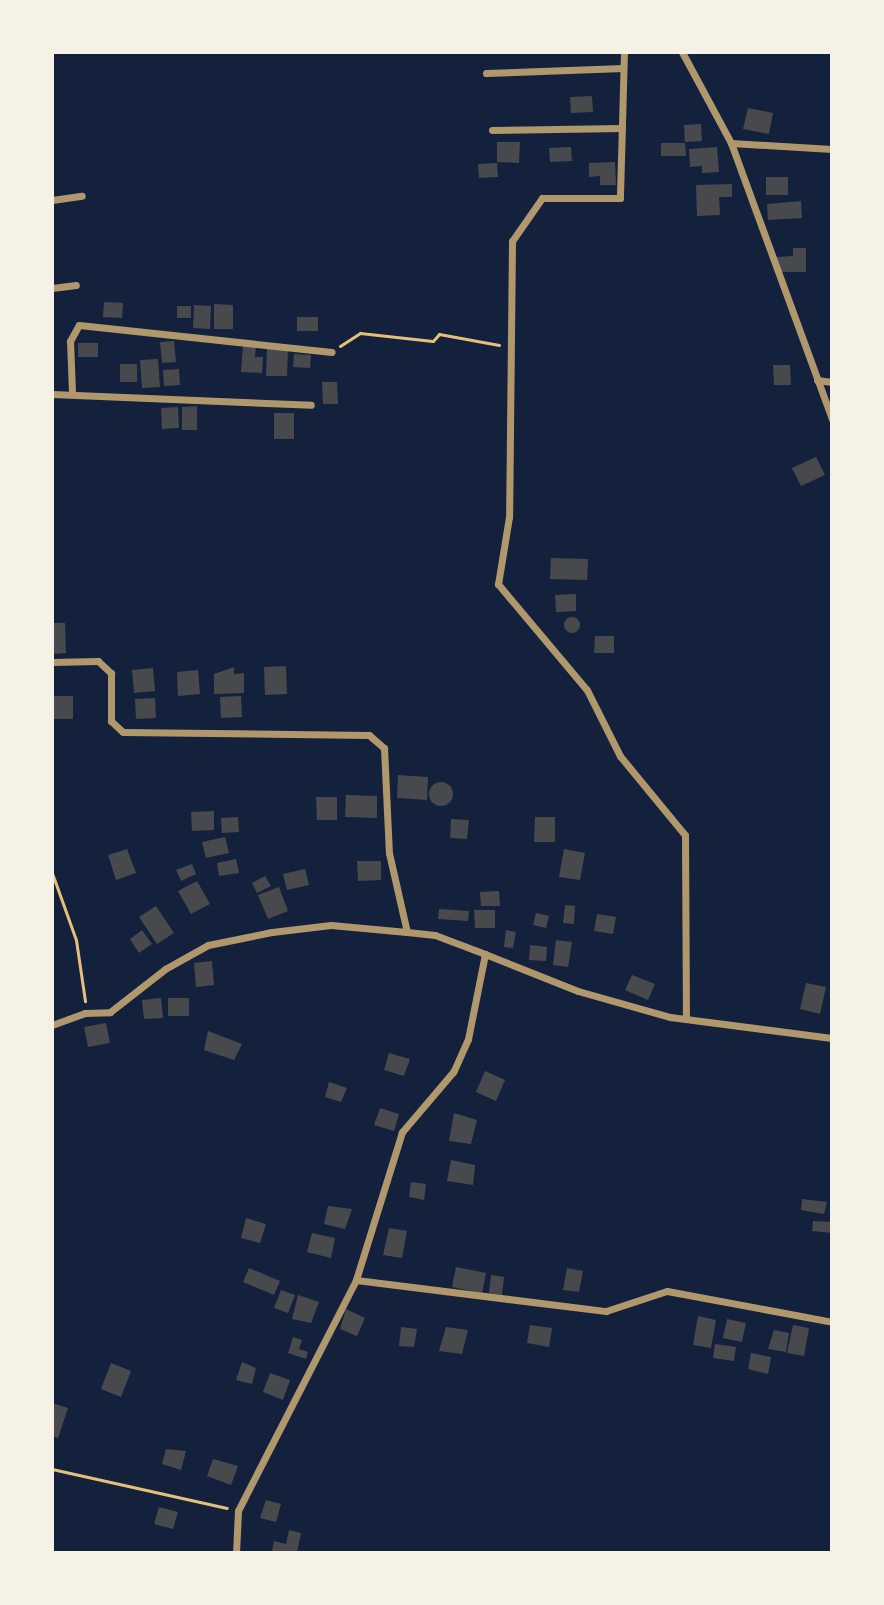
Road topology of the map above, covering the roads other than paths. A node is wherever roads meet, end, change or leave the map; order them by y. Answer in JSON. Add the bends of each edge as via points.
{"nodes":[{"id":1,"x":624,"y":52,"type":"edge"},
{"id":2,"x":682,"y":52,"type":"edge"},
{"id":3,"x":623,"y":68,"type":"junction"},
{"id":4,"x":486,"y":73,"type":"dead end"},
{"id":5,"x":622,"y":128,"type":"junction"},
{"id":6,"x":492,"y":130,"type":"dead end"},
{"id":7,"x":731,"y":143,"type":"junction"},
{"id":8,"x":832,"y":149,"type":"edge"},
{"id":9,"x":82,"y":196,"type":"dead end"},
{"id":10,"x":52,"y":200,"type":"edge"},
{"id":11,"x":76,"y":285,"type":"dead end"},
{"id":12,"x":52,"y":288,"type":"edge"},
{"id":13,"x":332,"y":352,"type":"road end"},
{"id":14,"x":817,"y":380,"type":"junction"},
{"id":15,"x":832,"y":382,"type":"edge"},
{"id":16,"x":72,"y":392,"type":"junction"},
{"id":17,"x":52,"y":394,"type":"edge"},
{"id":18,"x":311,"y":405,"type":"dead end"},
{"id":19,"x":832,"y":419,"type":"edge"},
{"id":20,"x":52,"y":662,"type":"edge"},
{"id":21,"x":407,"y":932,"type":"junction"},
{"id":22,"x":485,"y":954,"type":"junction"},
{"id":23,"x":686,"y":1019,"type":"junction"},
{"id":24,"x":52,"y":1025,"type":"edge"},
{"id":25,"x":832,"y":1038,"type":"edge"},
{"id":26,"x":356,"y":1280,"type":"junction"},
{"id":27,"x":832,"y":1322,"type":"edge"},
{"id":28,"x":236,"y":1553,"type":"edge"}],
"edges":[{"from":1,"to":3,"type":"street"},
{"from":2,"to":7,"type":"street"},
{"from":3,"to":4,"type":"street"},
{"from":3,"to":5,"type":"street"},
{"from":5,"to":6,"type":"street"},
{"from":5,"to":23,"type":"street","via":[[620,198],[542,198],[512,241],[509,517],[498,584],[587,690],[620,756],[685,835]]},
{"from":7,"to":8,"type":"street"},
{"from":7,"to":14,"type":"street"},
{"from":9,"to":10,"type":"street"},
{"from":11,"to":12,"type":"street"},
{"from":13,"to":16,"type":"street","via":[[79,325],[70,341]]},
{"from":14,"to":15,"type":"street"},
{"from":14,"to":19,"type":"street"},
{"from":16,"to":17,"type":"street"},
{"from":16,"to":18,"type":"street"},
{"from":20,"to":21,"type":"street","via":[[98,661],[111,673],[111,721],[123,732],[369,735],[384,748],[389,853]]},
{"from":21,"to":22,"type":"street","via":[[435,935]]},
{"from":21,"to":24,"type":"street","via":[[331,925],[208,945],[165,969],[110,1012],[85,1013]]},
{"from":22,"to":23,"type":"street","via":[[578,991]]},
{"from":22,"to":26,"type":"street","via":[[468,1039],[453,1072],[402,1132]]},
{"from":23,"to":25,"type":"street"},
{"from":26,"to":27,"type":"street","via":[[606,1311],[667,1291]]},
{"from":26,"to":28,"type":"street","via":[[238,1511]]}]}
